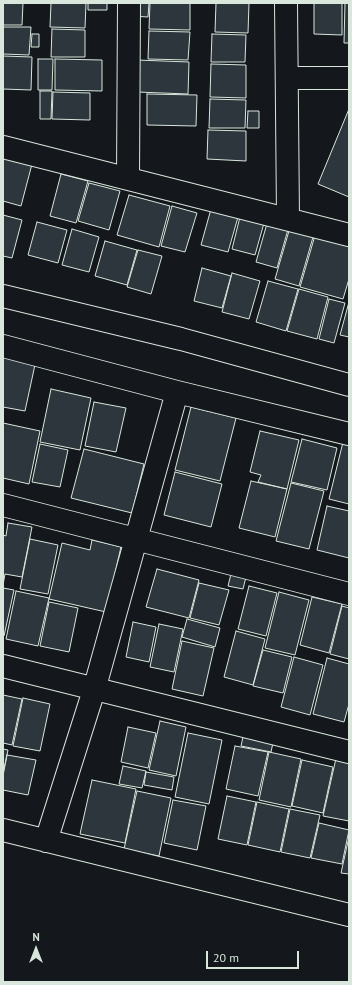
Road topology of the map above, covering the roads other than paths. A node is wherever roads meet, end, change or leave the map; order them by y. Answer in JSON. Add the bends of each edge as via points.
{"nodes":[{"id":1,"x":129,"y":3,"type":"edge"},
{"id":2,"x":286,"y":3,"type":"edge"},
{"id":3,"x":287,"y":78,"type":"junction"},
{"id":4,"x":349,"y":78,"type":"edge"},
{"id":5,"x":3,"y":147,"type":"edge"},
{"id":6,"x":128,"y":177,"type":"junction"},
{"id":7,"x":288,"y":218,"type":"junction"},
{"id":8,"x":349,"y":234,"type":"edge"},
{"id":9,"x":3,"y":296,"type":"edge"},
{"id":10,"x":3,"y":346,"type":"edge"},
{"id":11,"x":349,"y":385,"type":"edge"},
{"id":12,"x":177,"y":392,"type":"junction"},
{"id":13,"x":349,"y":434,"type":"edge"},
{"id":14,"x":3,"y":505,"type":"edge"},
{"id":15,"x":136,"y":539,"type":"junction"},
{"id":16,"x":349,"y":594,"type":"edge"},
{"id":17,"x":3,"y":666,"type":"edge"},
{"id":18,"x":94,"y":690,"type":"junction"},
{"id":19,"x":349,"y":752,"type":"edge"},
{"id":20,"x":3,"y":830,"type":"edge"},
{"id":21,"x":46,"y":841,"type":"junction"},
{"id":22,"x":349,"y":915,"type":"edge"}],
"edges":[{"from":1,"to":6,"type":"street"},
{"from":2,"to":3,"type":"street"},
{"from":3,"to":4,"type":"street"},
{"from":3,"to":7,"type":"street"},
{"from":5,"to":6,"type":"street"},
{"from":6,"to":7,"type":"street"},
{"from":7,"to":8,"type":"street"},
{"from":9,"to":11,"type":"street","via":[[181,339]]},
{"from":10,"to":12,"type":"street"},
{"from":12,"to":13,"type":"street"},
{"from":12,"to":15,"type":"street"},
{"from":14,"to":15,"type":"street"},
{"from":15,"to":16,"type":"street"},
{"from":15,"to":18,"type":"street"},
{"from":17,"to":18,"type":"street"},
{"from":18,"to":19,"type":"street"},
{"from":18,"to":21,"type":"street"},
{"from":20,"to":21,"type":"street"},
{"from":21,"to":22,"type":"street"}]}
